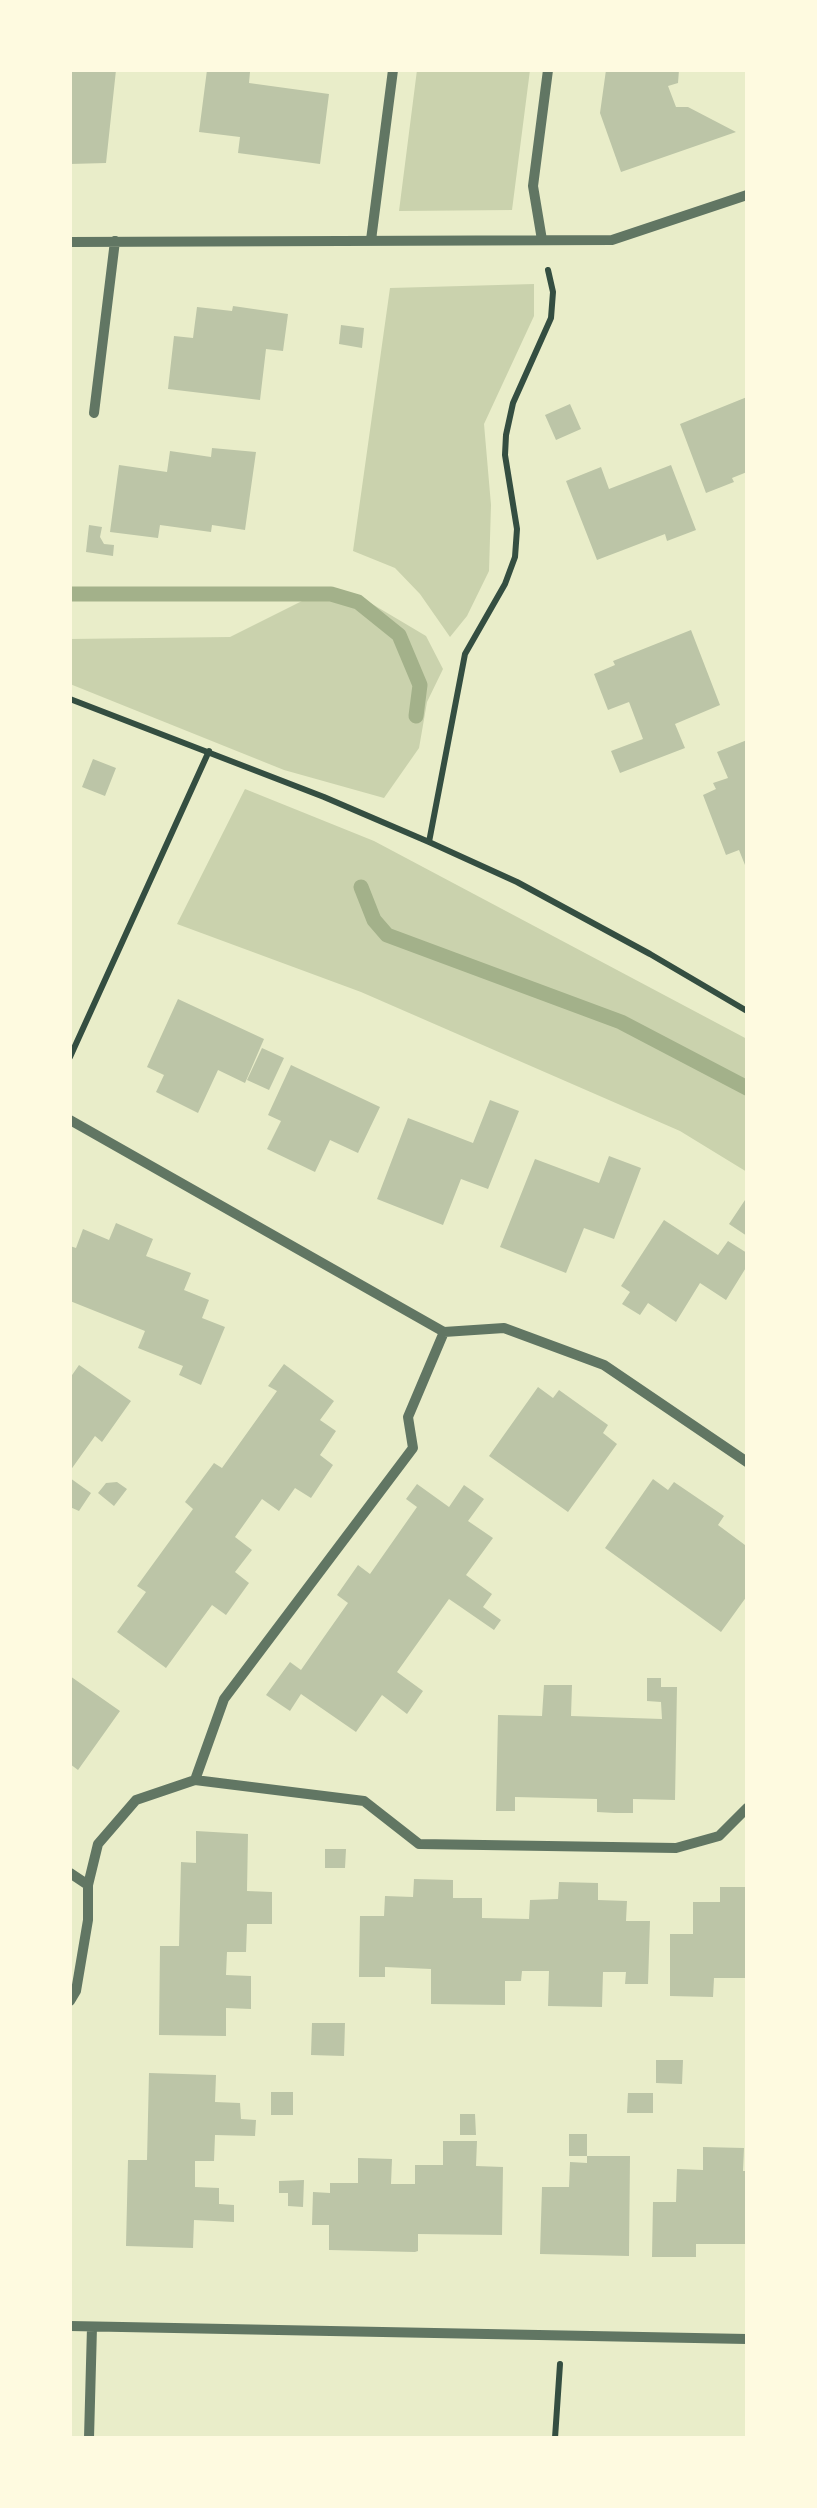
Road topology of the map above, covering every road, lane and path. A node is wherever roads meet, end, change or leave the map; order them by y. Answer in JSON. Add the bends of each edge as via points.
{"nodes":[{"id":1,"x":393,"y":70,"type":"edge"},
{"id":2,"x":548,"y":70,"type":"edge"},
{"id":3,"x":747,"y":195,"type":"edge"},
{"id":4,"x":371,"y":240,"type":"junction"},
{"id":5,"x":542,"y":240,"type":"junction"},
{"id":6,"x":115,"y":241,"type":"junction"},
{"id":7,"x":70,"y":242,"type":"edge"},
{"id":8,"x":94,"y":412,"type":"dead end"},
{"id":9,"x":70,"y":698,"type":"edge"},
{"id":10,"x":209,"y":751,"type":"junction"},
{"id":11,"x":429,"y":842,"type":"junction"},
{"id":12,"x":747,"y":1011,"type":"edge"},
{"id":13,"x":70,"y":1057,"type":"edge"},
{"id":14,"x":70,"y":1120,"type":"edge"},
{"id":15,"x":444,"y":1332,"type":"junction"},
{"id":16,"x":747,"y":1462,"type":"edge"},
{"id":17,"x":195,"y":1780,"type":"junction"},
{"id":18,"x":747,"y":1808,"type":"edge"},
{"id":19,"x":70,"y":1873,"type":"edge"},
{"id":20,"x":88,"y":1885,"type":"junction"},
{"id":21,"x":70,"y":2001,"type":"edge"},
{"id":22,"x":70,"y":2326,"type":"edge"},
{"id":23,"x":92,"y":2327,"type":"junction"},
{"id":24,"x":562,"y":2334,"type":"junction"},
{"id":25,"x":747,"y":2338,"type":"edge"},
{"id":26,"x":89,"y":2438,"type":"edge"},
{"id":27,"x":555,"y":2438,"type":"edge"}],
"edges":[{"from":1,"to":4,"type":"street"},
{"from":2,"to":5,"type":"street","via":[[533,186]]},
{"from":3,"to":5,"type":"street","via":[[612,240]]},
{"from":4,"to":5,"type":"street"},
{"from":4,"to":6,"type":"street"},
{"from":5,"to":11,"type":"path","via":[[551,318],[513,402],[506,436],[516,557],[465,654]]},
{"from":6,"to":7,"type":"street"},
{"from":6,"to":8,"type":"street"},
{"from":9,"to":10,"type":"path"},
{"from":10,"to":11,"type":"path"},
{"from":10,"to":13,"type":"path"},
{"from":11,"to":12,"type":"path","via":[[516,882]]},
{"from":14,"to":15,"type":"street"},
{"from":15,"to":16,"type":"street","via":[[504,1328],[604,1364]]},
{"from":15,"to":17,"type":"street","via":[[408,1417],[412,1448],[224,1699]]},
{"from":17,"to":18,"type":"street","via":[[364,1800],[419,1844],[676,1848],[719,1836]]},
{"from":17,"to":20,"type":"street","via":[[136,1800],[98,1844]]},
{"from":19,"to":20,"type":"street"},
{"from":20,"to":21,"type":"street","via":[[88,1920]]},
{"from":22,"to":23,"type":"street"},
{"from":23,"to":24,"type":"street"},
{"from":23,"to":26,"type":"street"},
{"from":24,"to":25,"type":"street"},
{"from":24,"to":27,"type":"path"}]}
